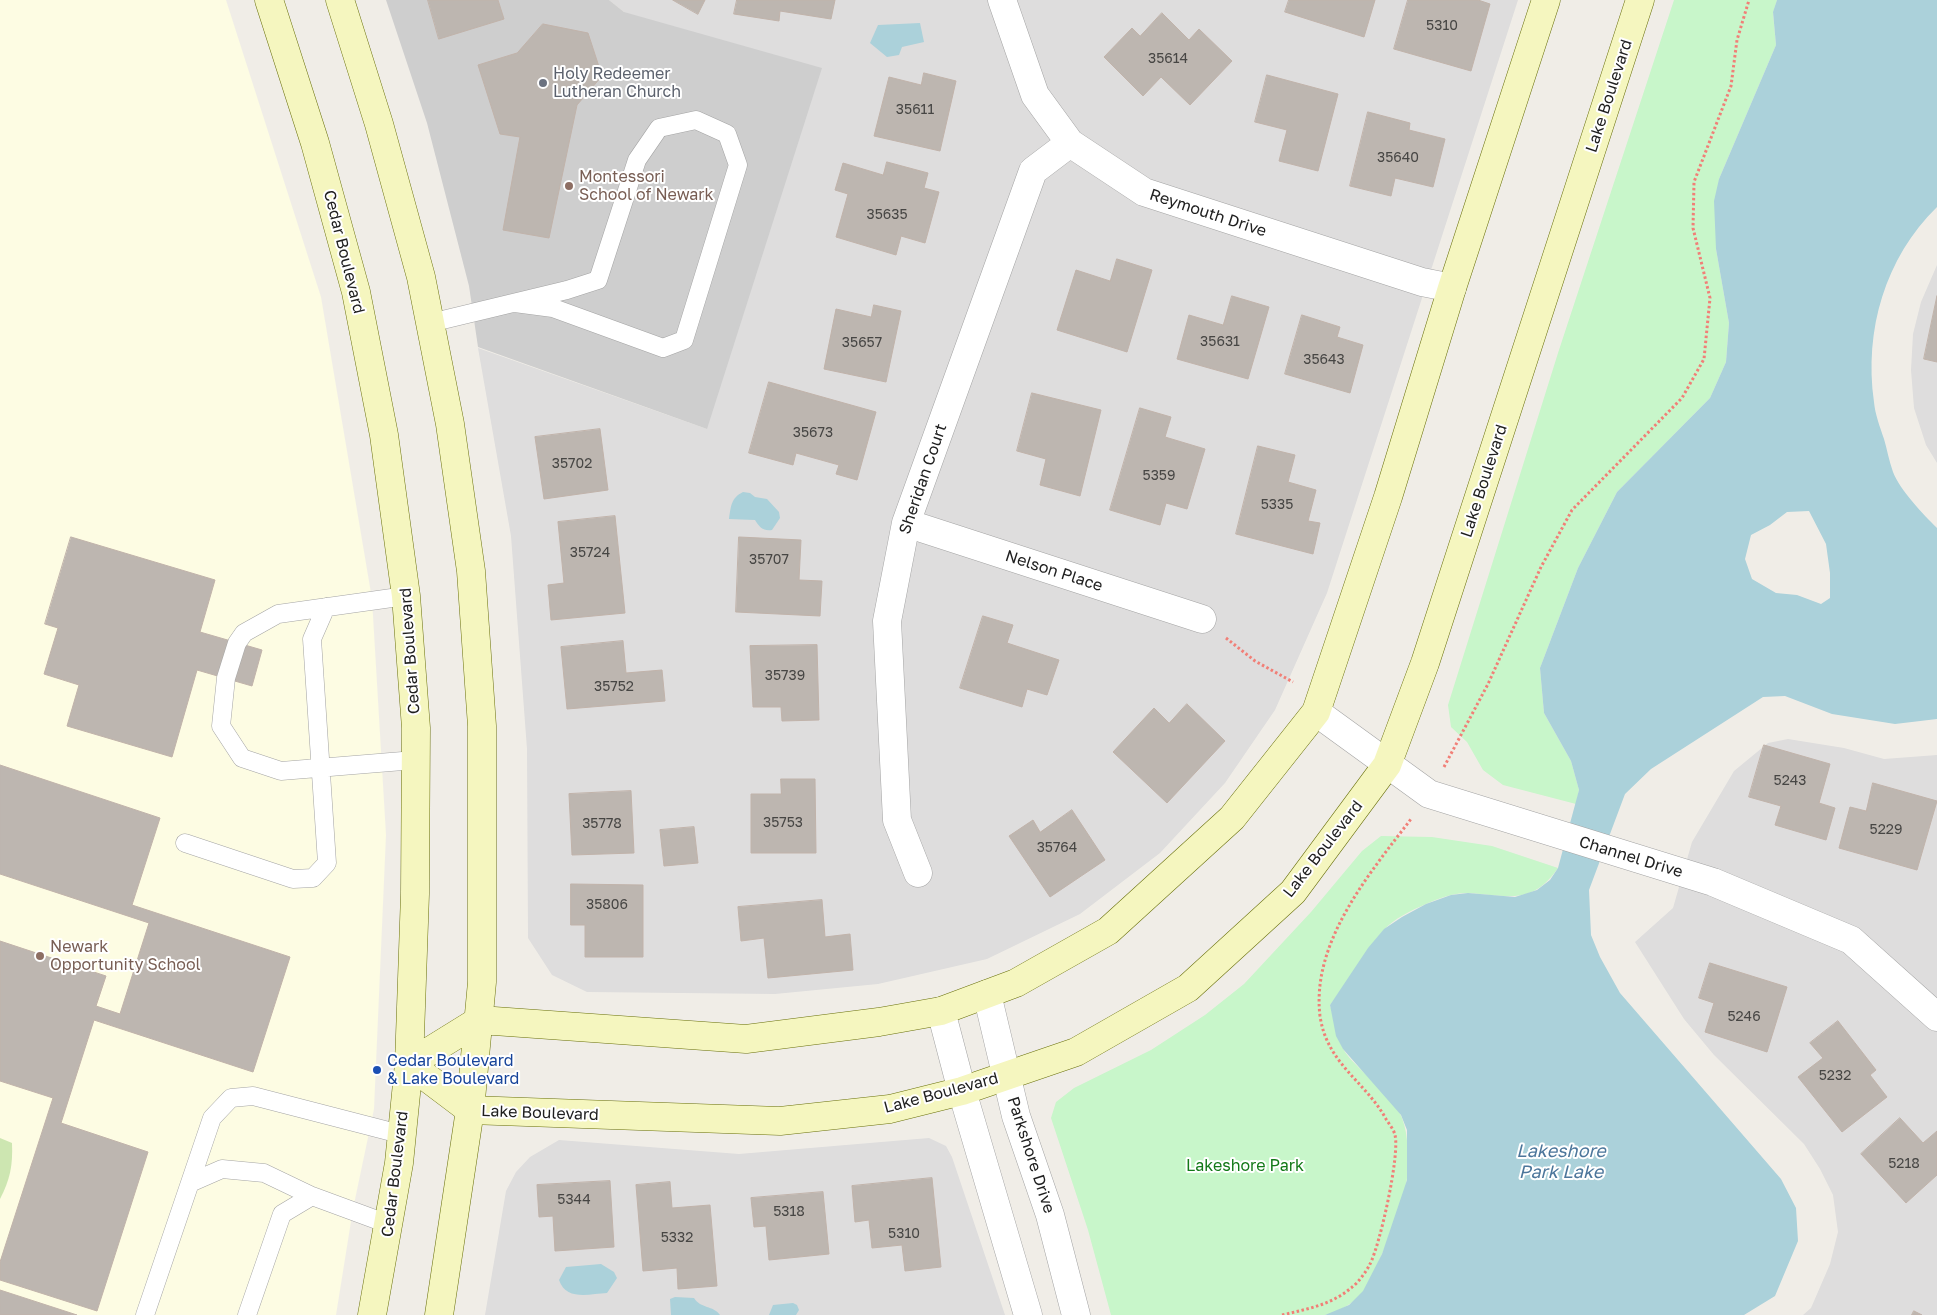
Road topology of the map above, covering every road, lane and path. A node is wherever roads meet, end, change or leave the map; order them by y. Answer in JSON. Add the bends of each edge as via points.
{"nodes":[{"id":1,"x":269,"y":0,"type":"edge"},
{"id":2,"x":340,"y":0,"type":"edge"},
{"id":3,"x":1002,"y":0,"type":"edge"},
{"id":4,"x":1546,"y":0,"type":"edge"},
{"id":5,"x":1640,"y":0,"type":"edge"},
{"id":6,"x":1749,"y":0,"type":"edge"},
{"id":7,"x":1070,"y":142,"type":"junction"},
{"id":8,"x":1452,"y":288,"type":"junction"},
{"id":9,"x":515,"y":303,"type":"junction"},
{"id":10,"x":430,"y":323,"type":"junction"},
{"id":11,"x":906,"y":523,"type":"junction"},
{"id":12,"x":406,"y":596,"type":"junction"},
{"id":13,"x":326,"y":607,"type":"junction"},
{"id":14,"x":1202,"y":619,"type":"joint"},
{"id":15,"x":1316,"y":712,"type":"junction"},
{"id":16,"x":415,"y":760,"type":"junction"},
{"id":17,"x":1387,"y":765,"type":"junction"},
{"id":18,"x":320,"y":767,"type":"junction"},
{"id":19,"x":1429,"y":794,"type":"junction"},
{"id":20,"x":185,"y":843,"type":"dead end"},
{"id":21,"x":918,"y":873,"type":"dead end"},
{"id":22,"x":987,"y":994,"type":"junction"},
{"id":23,"x":941,"y":1011,"type":"junction"},
{"id":24,"x":1937,"y":1017,"type":"edge"},
{"id":25,"x":480,"y":1020,"type":"junction"},
{"id":26,"x":408,"y":1064,"type":"junction"},
{"id":27,"x":1007,"y":1076,"type":"junction"},
{"id":28,"x":962,"y":1092,"type":"junction"},
{"id":29,"x":470,"y":1110,"type":"junction"},
{"id":30,"x":400,"y":1134,"type":"junction"},
{"id":31,"x":190,"y":1183,"type":"junction"},
{"id":32,"x":312,"y":1196,"type":"junction"},
{"id":33,"x":388,"y":1224,"type":"junction"},
{"id":34,"x":145,"y":1315,"type":"edge"},
{"id":35,"x":247,"y":1315,"type":"edge"},
{"id":36,"x":372,"y":1315,"type":"edge"},
{"id":37,"x":439,"y":1315,"type":"edge"},
{"id":38,"x":1028,"y":1315,"type":"edge"},
{"id":39,"x":1076,"y":1315,"type":"edge"},
{"id":40,"x":1282,"y":1315,"type":"edge"}],
"edges":[{"from":1,"to":12,"type":"street","name":"Cedar Boulevard","via":[[315,143],[356,292],[384,435]]},
{"from":2,"to":10,"type":"street","via":[[379,124],[421,277]]},
{"from":3,"to":7,"type":"street","name":"Reymouth Drive","via":[[1035,95]]},
{"from":4,"to":8,"type":"street"},
{"from":5,"to":17,"type":"street","name":"Lake Boulevard","via":[[1425,663]]},
{"from":6,"to":19,"type":"path","via":[[1737,40],[1731,86],[1694,182],[1693,228],[1710,298],[1704,359],[1682,398],[1572,510],[1541,567],[1488,684]]},
{"from":7,"to":8,"type":"street","name":"Reymouth Drive","via":[[1144,192],[1422,282]]},
{"from":7,"to":11,"type":"street","name":"Sheridan Court","via":[[1033,171]]},
{"from":8,"to":15,"type":"street","via":[[1388,496]]},
{"from":9,"to":9,"type":"lane","via":[[553,308],[664,348],[684,340],[738,165],[727,134],[696,120],[659,128],[637,160],[598,280]]},
{"from":9,"to":10,"type":"lane"},
{"from":10,"to":25,"type":"street","via":[[450,424],[471,571],[480,687]]},
{"from":11,"to":14,"type":"street","name":"Nelson Place"},
{"from":11,"to":21,"type":"street","name":"Sheridan Court","via":[[887,621],[897,820]]},
{"from":12,"to":13,"type":"lane"},
{"from":12,"to":16,"type":"street","name":"Cedar Boulevard","via":[[416,728]]},
{"from":13,"to":18,"type":"lane","via":[[312,639]]},
{"from":13,"to":18,"type":"lane","via":[[278,614],[244,632],[226,678],[222,726],[242,758],[281,771]]},
{"from":14,"to":15,"type":"path","via":[[1255,661],[1303,687]]},
{"from":15,"to":17,"type":"street","name":"Channel Drive"},
{"from":15,"to":22,"type":"street","via":[[1232,818],[1108,931],[1016,983]]},
{"from":16,"to":18,"type":"lane"},
{"from":16,"to":26,"type":"street","name":"Cedar Boulevard","via":[[415,894]]},
{"from":17,"to":19,"type":"street","name":"Channel Drive"},
{"from":17,"to":27,"type":"street","name":"Lake Boulevard","via":[[1293,892],[1188,988],[1076,1052]]},
{"from":18,"to":20,"type":"lane","via":[[327,863],[314,878],[293,879]]},
{"from":19,"to":24,"type":"street","name":"Channel Drive","via":[[1713,882],[1851,940]]},
{"from":19,"to":40,"type":"path","via":[[1340,918],[1321,987],[1320,1016],[1332,1052],[1350,1077],[1380,1107],[1396,1136],[1394,1180],[1370,1264],[1352,1287],[1328,1304]]},
{"from":22,"to":23,"type":"street"},
{"from":22,"to":27,"type":"street","name":"Parkshore Drive"},
{"from":23,"to":25,"type":"street","via":[[746,1039]]},
{"from":23,"to":28,"type":"street"},
{"from":25,"to":26,"type":"street"},
{"from":25,"to":29,"type":"street"},
{"from":26,"to":29,"type":"street","name":"Lake Boulevard"},
{"from":26,"to":30,"type":"street","name":"Cedar Boulevard"},
{"from":27,"to":28,"type":"street","name":"Lake Boulevard"},
{"from":27,"to":39,"type":"street","name":"Parkshore Drive","via":[[1016,1116],[1050,1215]]},
{"from":28,"to":29,"type":"street","name":"Lake Boulevard","via":[[890,1109],[780,1121]]},
{"from":28,"to":38,"type":"street"},
{"from":29,"to":37,"type":"street"},
{"from":30,"to":31,"type":"lane","via":[[253,1096],[231,1098],[212,1118]]},
{"from":30,"to":33,"type":"street","name":"Cedar Boulevard","via":[[399,1163]]},
{"from":31,"to":32,"type":"lane","via":[[222,1169],[264,1173]]},
{"from":31,"to":34,"type":"lane"},
{"from":32,"to":33,"type":"lane"},
{"from":32,"to":35,"type":"lane","via":[[282,1214]]},
{"from":33,"to":36,"type":"street","name":"Cedar Boulevard"}]}
